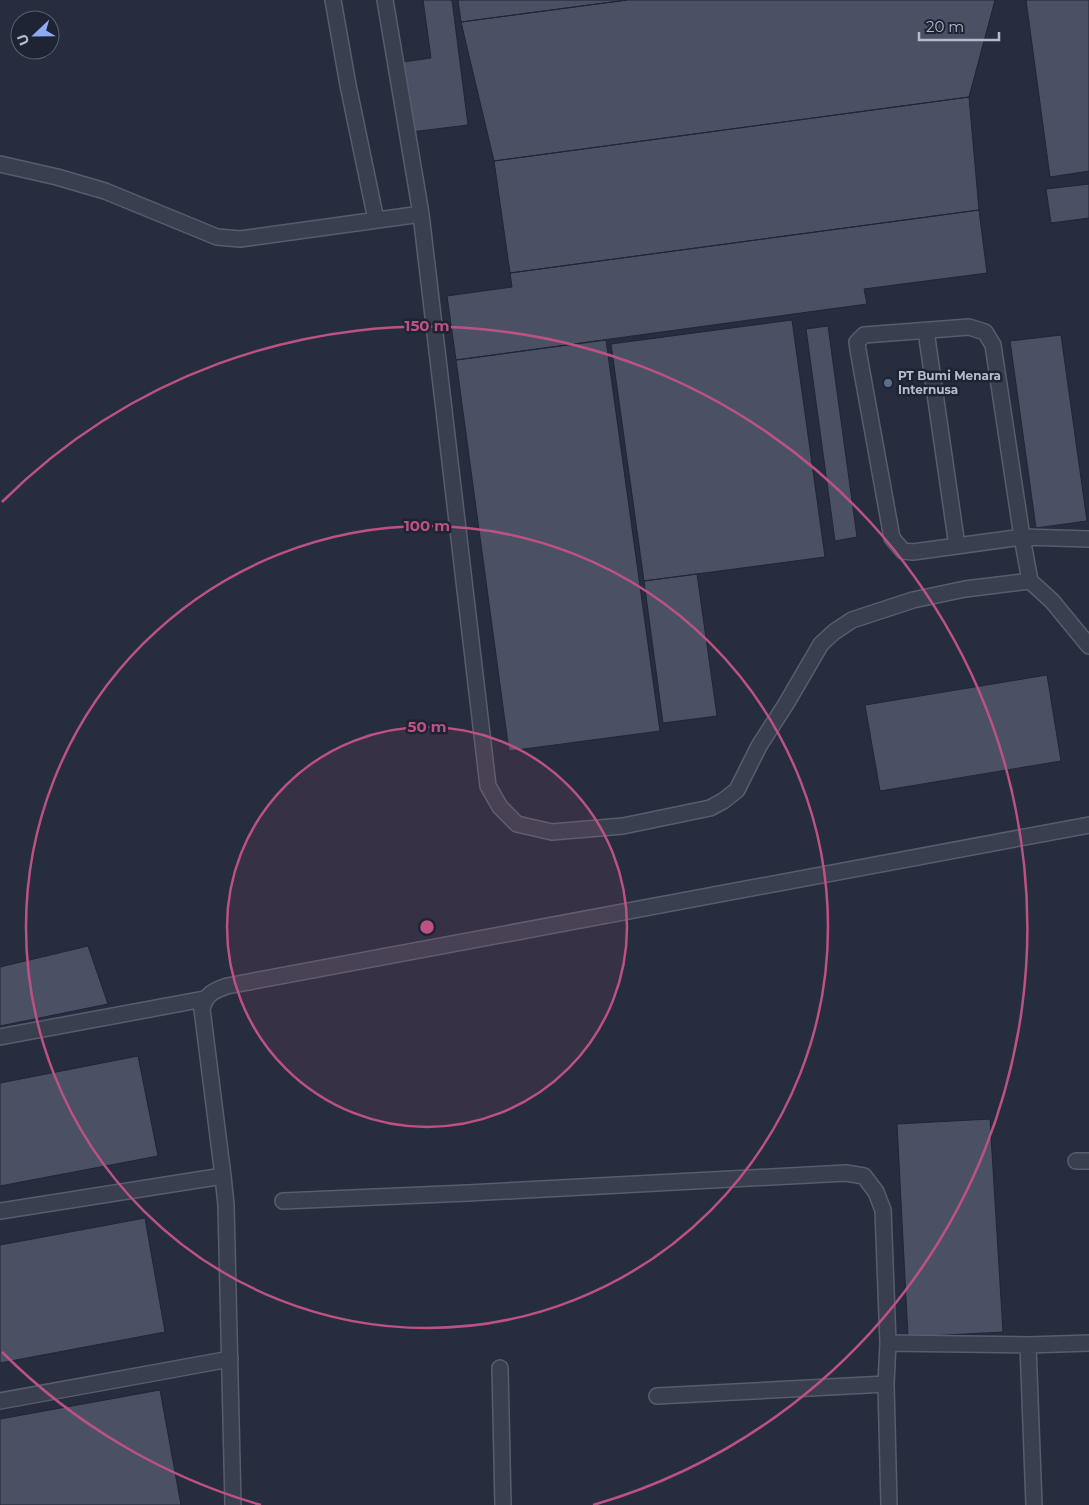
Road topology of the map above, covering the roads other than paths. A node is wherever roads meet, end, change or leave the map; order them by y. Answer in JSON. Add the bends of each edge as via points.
{"nodes":[{"id":1,"x":333,"y":0,"type":"edge"},
{"id":2,"x":384,"y":0,"type":"edge"},
{"id":3,"x":0,"y":164,"type":"edge"},
{"id":4,"x":421,"y":214,"type":"junction"},
{"id":5,"x":376,"y":220,"type":"junction"},
{"id":6,"x":926,"y":331,"type":"junction"},
{"id":7,"x":1022,"y":537,"type":"junction"},
{"id":8,"x":1089,"y":539,"type":"edge"},
{"id":9,"x":957,"y":546,"type":"junction"},
{"id":10,"x":1030,"y":581,"type":"junction"},
{"id":11,"x":1089,"y":646,"type":"edge"},
{"id":12,"x":1089,"y":826,"type":"edge"},
{"id":13,"x":204,"y":999,"type":"junction"},
{"id":14,"x":0,"y":1036,"type":"edge"},
{"id":15,"x":223,"y":1176,"type":"junction"},
{"id":16,"x":283,"y":1201,"type":"dead end"},
{"id":17,"x":0,"y":1211,"type":"edge"},
{"id":18,"x":888,"y":1343,"type":"junction"},
{"id":19,"x":1089,"y":1343,"type":"edge"},
{"id":20,"x":1028,"y":1345,"type":"junction"},
{"id":21,"x":230,"y":1359,"type":"junction"},
{"id":22,"x":500,"y":1368,"type":"dead end"},
{"id":23,"x":886,"y":1384,"type":"junction"},
{"id":24,"x":657,"y":1396,"type":"dead end"},
{"id":25,"x":0,"y":1401,"type":"edge"},
{"id":26,"x":232,"y":1505,"type":"edge"},
{"id":27,"x":503,"y":1505,"type":"edge"},
{"id":28,"x":889,"y":1505,"type":"edge"},
{"id":29,"x":1034,"y":1505,"type":"edge"}],
"edges":[{"from":1,"to":5,"type":"lane"},
{"from":2,"to":4,"type":"lane"},
{"from":3,"to":5,"type":"lane","via":[[104,191],[217,237],[240,239]]},
{"from":4,"to":5,"type":"lane"},
{"from":4,"to":10,"type":"lane","via":[[488,786],[500,807],[517,824],[552,832],[623,826],[710,808],[736,790],[758,746],[821,644],[840,628],[852,620],[913,600],[965,589]]},
{"from":6,"to":7,"type":"lane","via":[[969,327],[985,332],[993,345]]},
{"from":6,"to":9,"type":"lane"},
{"from":6,"to":9,"type":"lane","via":[[864,335],[857,342],[858,350],[892,538],[903,551]]},
{"from":7,"to":8,"type":"lane"},
{"from":7,"to":9,"type":"lane"},
{"from":7,"to":10,"type":"lane"},
{"from":10,"to":11,"type":"lane","via":[[1052,601]]},
{"from":12,"to":13,"type":"lane","via":[[226,986]]},
{"from":13,"to":14,"type":"lane"},
{"from":13,"to":15,"type":"lane","via":[[202,1009]]},
{"from":15,"to":17,"type":"lane"},
{"from":15,"to":21,"type":"lane"},
{"from":16,"to":18,"type":"lane","via":[[846,1173],[864,1176],[876,1192],[883,1210]]},
{"from":18,"to":20,"type":"lane"},
{"from":18,"to":23,"type":"lane"},
{"from":19,"to":20,"type":"lane"},
{"from":20,"to":29,"type":"lane"},
{"from":21,"to":25,"type":"lane"},
{"from":21,"to":26,"type":"lane"},
{"from":22,"to":27,"type":"lane"},
{"from":23,"to":24,"type":"lane"},
{"from":23,"to":28,"type":"lane"}]}
